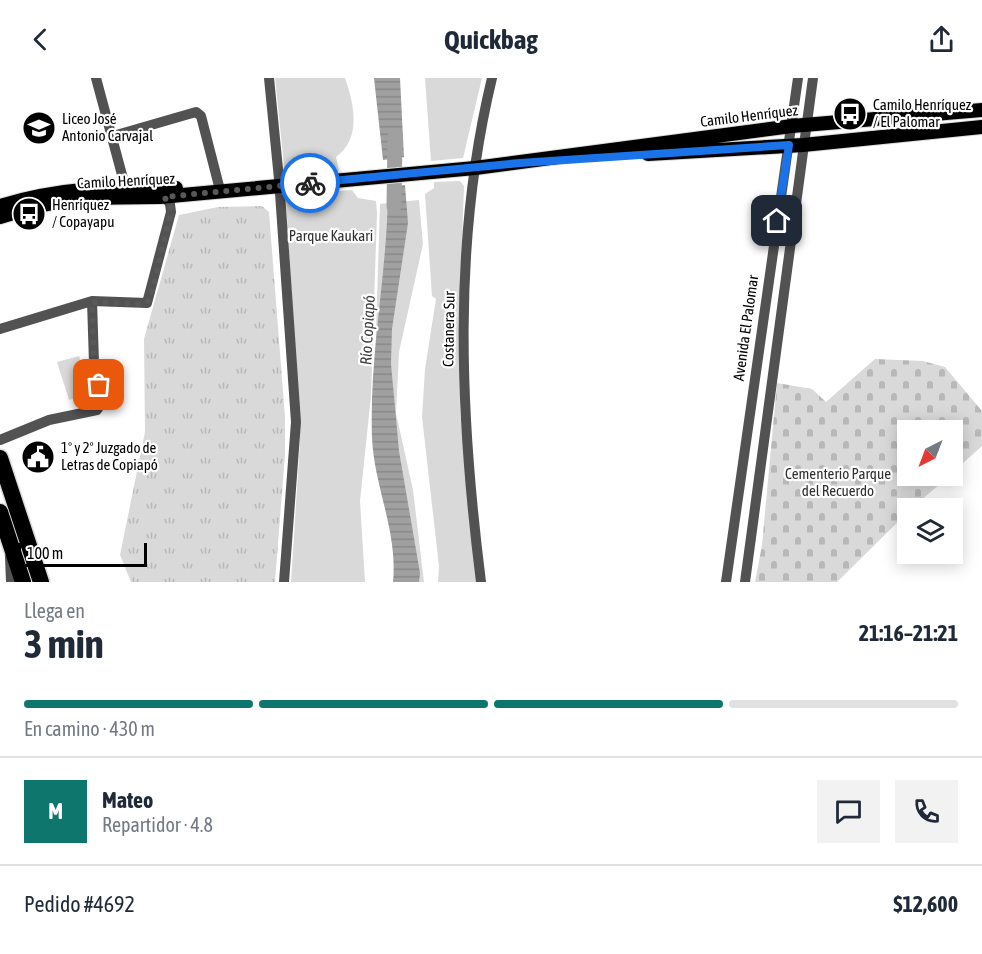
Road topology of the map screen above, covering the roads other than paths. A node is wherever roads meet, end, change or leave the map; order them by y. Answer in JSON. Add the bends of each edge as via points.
{"nodes":[{"id":1,"x":96,"y":78,"type":"edge"},
{"id":2,"x":269,"y":78,"type":"edge"},
{"id":3,"x":492,"y":78,"type":"edge"},
{"id":4,"x":798,"y":78,"type":"edge"},
{"id":5,"x":813,"y":78,"type":"edge"},
{"id":6,"x":982,"y":110,"type":"edge"},
{"id":7,"x":792,"y":126,"type":"junction"},
{"id":8,"x":807,"y":126,"type":"junction"},
{"id":9,"x":982,"y":127,"type":"edge"},
{"id":10,"x":113,"y":136,"type":"junction"},
{"id":11,"x":796,"y":145,"type":"junction"},
{"id":12,"x":520,"y":163,"type":"junction"},
{"id":13,"x":475,"y":168,"type":"junction"},
{"id":14,"x":280,"y":187,"type":"junction"},
{"id":15,"x":220,"y":190,"type":"junction"},
{"id":16,"x":123,"y":192,"type":"junction"},
{"id":17,"x":161,"y":192,"type":"junction"},
{"id":18,"x":0,"y":206,"type":"edge"},
{"id":19,"x":0,"y":217,"type":"edge"},
{"id":20,"x":771,"y":264,"type":"junction"},
{"id":21,"x":787,"y":269,"type":"junction"},
{"id":22,"x":92,"y":302,"type":"junction"},
{"id":23,"x":0,"y":329,"type":"edge"},
{"id":24,"x":0,"y":440,"type":"edge"},
{"id":25,"x":0,"y":458,"type":"edge"},
{"id":26,"x":0,"y":512,"type":"edge"},
{"id":27,"x":9,"y":544,"type":"junction"},
{"id":28,"x":11,"y":582,"type":"edge"},
{"id":29,"x":22,"y":582,"type":"edge"},
{"id":30,"x":41,"y":582,"type":"edge"},
{"id":31,"x":284,"y":582,"type":"edge"},
{"id":32,"x":480,"y":582,"type":"edge"},
{"id":33,"x":726,"y":582,"type":"edge"},
{"id":34,"x":745,"y":582,"type":"edge"}],
"edges":[{"from":1,"to":10,"type":"street"},
{"from":2,"to":14,"type":"street"},
{"from":3,"to":13,"type":"street","name":"Costanera Sur"},
{"from":4,"to":7,"type":"street","name":"Avenida El Palomar"},
{"from":5,"to":8,"type":"street","name":"Avenida El Palomar"},
{"from":6,"to":8,"type":"main road","name":"Camilo Henríquez"},
{"from":7,"to":8,"type":"main road","name":"Camilo Henríquez"},
{"from":7,"to":11,"type":"street","name":"Avenida El Palomar"},
{"from":7,"to":12,"type":"main road","name":"Camilo Henríquez"},
{"from":8,"to":11,"type":"street","name":"Avenida El Palomar"},
{"from":9,"to":11,"type":"main road","name":"Camilo Henríquez"},
{"from":10,"to":15,"type":"street","via":[[196,111],[201,116]]},
{"from":10,"to":16,"type":"street"},
{"from":11,"to":12,"type":"main road","name":"Camilo Henríquez"},
{"from":11,"to":20,"type":"street","name":"Avenida El Palomar"},
{"from":11,"to":21,"type":"street","name":"Avenida El Palomar"},
{"from":12,"to":13,"type":"main road","name":"Camilo Henríquez"},
{"from":13,"to":14,"type":"main road","name":"Camilo Henríquez"},
{"from":13,"to":32,"type":"street","name":"Costanera Sur","via":[[463,303],[464,388],[466,458]]},
{"from":14,"to":15,"type":"main road","name":"Camilo Henríquez"},
{"from":14,"to":31,"type":"street","via":[[296,422]]},
{"from":15,"to":17,"type":"main road","name":"Camilo Henríquez"},
{"from":16,"to":17,"type":"main road","name":"Camilo Henríquez"},
{"from":16,"to":18,"type":"main road","name":"Camilo Henríquez","via":[[65,190]]},
{"from":16,"to":19,"type":"main road","name":"Camilo Henríquez","via":[[56,202]]},
{"from":17,"to":22,"type":"street","via":[[171,212],[150,300],[144,304]]},
{"from":20,"to":21,"type":"street"},
{"from":20,"to":33,"type":"street","name":"Avenida El Palomar"},
{"from":21,"to":34,"type":"street","name":"Avenida El Palomar"},
{"from":22,"to":23,"type":"street"},
{"from":22,"to":24,"type":"street","via":[[100,404],[97,410],[50,420]]},
{"from":25,"to":30,"type":"highway"},
{"from":26,"to":27,"type":"highway"},
{"from":27,"to":28,"type":"street"},
{"from":27,"to":29,"type":"highway"}]}
